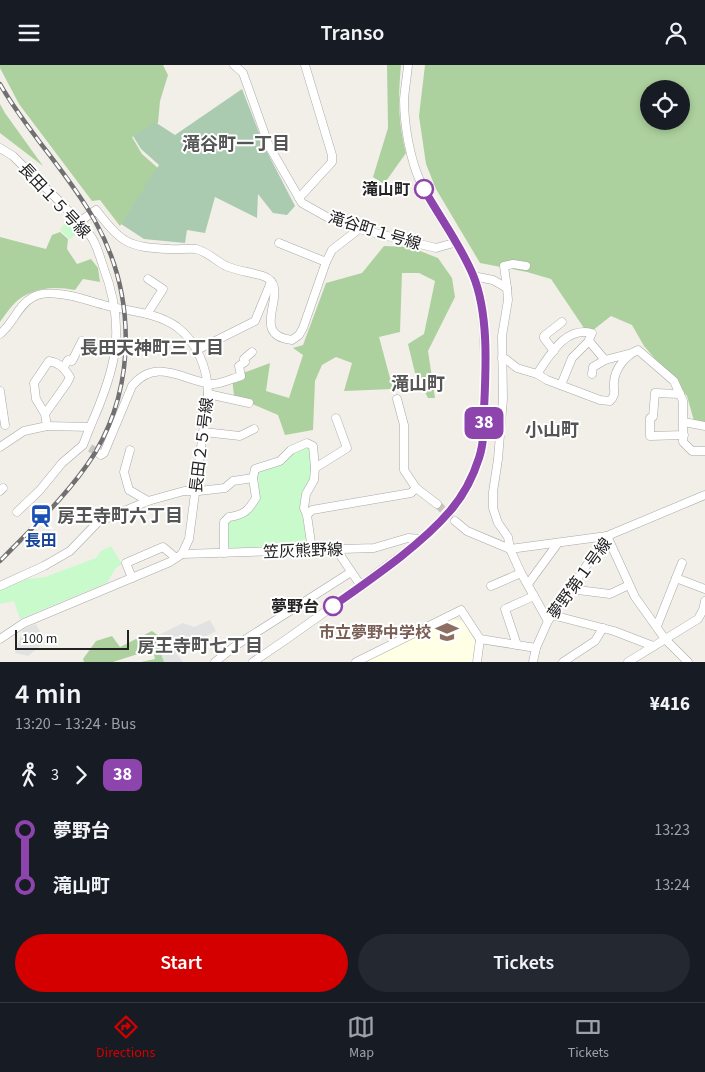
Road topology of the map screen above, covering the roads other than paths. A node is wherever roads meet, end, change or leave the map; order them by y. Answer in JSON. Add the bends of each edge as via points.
{"nodes":[{"id":1,"x":234,"y":65,"type":"edge"},
{"id":2,"x":248,"y":65,"type":"edge"},
{"id":3,"x":305,"y":65,"type":"edge"},
{"id":4,"x":408,"y":65,"type":"edge"},
{"id":5,"x":243,"y":73,"type":"junction"},
{"id":6,"x":0,"y":148,"type":"edge"},
{"id":7,"x":299,"y":198,"type":"junction"},
{"id":8,"x":79,"y":222,"type":"junction"},
{"id":9,"x":359,"y":229,"type":"junction"},
{"id":10,"x":457,"y":241,"type":"junction"},
{"id":11,"x":279,"y":243,"type":"dead end"},
{"id":12,"x":326,"y":262,"type":"junction"},
{"id":13,"x":526,"y":266,"type":"dead end"},
{"id":14,"x":473,"y":276,"type":"junction"},
{"id":15,"x":148,"y":279,"type":"dead end"},
{"id":16,"x":270,"y":281,"type":"junction"},
{"id":17,"x":507,"y":288,"type":"junction"},
{"id":18,"x":115,"y":307,"type":"junction"},
{"id":19,"x":147,"y":314,"type":"junction"},
{"id":20,"x":562,"y":322,"type":"dead end"},
{"id":21,"x":0,"y":334,"type":"edge"},
{"id":22,"x":82,"y":341,"type":"dead end"},
{"id":23,"x":589,"y":341,"type":"junction"},
{"id":24,"x":197,"y":351,"type":"junction"},
{"id":25,"x":554,"y":351,"type":"junction"},
{"id":26,"x":252,"y":352,"type":"dead end"},
{"id":27,"x":628,"y":354,"type":"junction"},
{"id":28,"x":502,"y":358,"type":"junction"},
{"id":29,"x":605,"y":360,"type":"junction"},
{"id":30,"x":64,"y":367,"type":"junction"},
{"id":31,"x":537,"y":374,"type":"junction"},
{"id":32,"x":592,"y":374,"type":"dead end"},
{"id":33,"x":208,"y":383,"type":"junction"},
{"id":34,"x":561,"y":385,"type":"junction"},
{"id":35,"x":0,"y":391,"type":"edge"},
{"id":36,"x":208,"y":394,"type":"junction"},
{"id":37,"x":680,"y":394,"type":"junction"},
{"id":38,"x":397,"y":399,"type":"dead end"},
{"id":39,"x":249,"y":403,"type":"dead end"},
{"id":40,"x":45,"y":414,"type":"junction"},
{"id":41,"x":336,"y":418,"type":"dead end"},
{"id":42,"x":684,"y":422,"type":"junction"},
{"id":43,"x":4,"y":425,"type":"dead end"},
{"id":44,"x":47,"y":426,"type":"junction"},
{"id":45,"x":705,"y":426,"type":"edge"},
{"id":46,"x":90,"y":427,"type":"junction"},
{"id":47,"x":254,"y":429,"type":"dead end"},
{"id":48,"x":204,"y":432,"type":"junction"},
{"id":49,"x":684,"y":435,"type":"junction"},
{"id":50,"x":0,"y":447,"type":"edge"},
{"id":51,"x":90,"y":448,"type":"junction"},
{"id":52,"x":130,"y":450,"type":"dead end"},
{"id":53,"x":705,"y":451,"type":"edge"},
{"id":54,"x":315,"y":468,"type":"junction"},
{"id":55,"x":253,"y":478,"type":"junction"},
{"id":56,"x":416,"y":488,"type":"junction"},
{"id":57,"x":195,"y":490,"type":"junction"},
{"id":58,"x":705,"y":495,"type":"edge"},
{"id":59,"x":148,"y":501,"type":"junction"},
{"id":60,"x":436,"y":504,"type":"tunnel mouth"},
{"id":61,"x":16,"y":512,"type":"dead end"},
{"id":62,"x":307,"y":515,"type":"junction"},
{"id":63,"x":455,"y":521,"type":"tunnel mouth"},
{"id":64,"x":606,"y":536,"type":"junction"},
{"id":65,"x":422,"y":539,"type":"junction"},
{"id":66,"x":558,"y":543,"type":"junction"},
{"id":67,"x":336,"y":549,"type":"junction"},
{"id":68,"x":510,"y":549,"type":"junction"},
{"id":69,"x":312,"y":550,"type":"junction"},
{"id":70,"x":224,"y":553,"type":"junction"},
{"id":71,"x":179,"y":556,"type":"junction"},
{"id":72,"x":682,"y":563,"type":"dead end"},
{"id":73,"x":352,"y":572,"type":"junction"},
{"id":74,"x":521,"y":573,"type":"junction"},
{"id":75,"x":132,"y":578,"type":"junction"},
{"id":76,"x":676,"y":578,"type":"junction"},
{"id":77,"x":528,"y":584,"type":"junction"},
{"id":78,"x":629,"y":585,"type":"junction"},
{"id":79,"x":0,"y":586,"type":"edge"},
{"id":80,"x":361,"y":586,"type":"junction"},
{"id":81,"x":491,"y":586,"type":"dead end"},
{"id":82,"x":570,"y":589,"type":"junction"},
{"id":83,"x":705,"y":589,"type":"edge"},
{"id":84,"x":534,"y":595,"type":"junction"},
{"id":85,"x":705,"y":601,"type":"edge"},
{"id":86,"x":704,"y":611,"type":"edge"},
{"id":87,"x":550,"y":618,"type":"junction"},
{"id":88,"x":657,"y":626,"type":"junction"},
{"id":89,"x":603,"y":628,"type":"junction"},
{"id":90,"x":0,"y":639,"type":"edge"},
{"id":91,"x":480,"y":639,"type":"junction"},
{"id":92,"x":665,"y":639,"type":"junction"},
{"id":93,"x":517,"y":645,"type":"junction"},
{"id":94,"x":653,"y":646,"type":"junction"},
{"id":95,"x":536,"y":648,"type":"junction"},
{"id":96,"x":257,"y":660,"type":"edge"},
{"id":97,"x":215,"y":662,"type":"edge"},
{"id":98,"x":356,"y":662,"type":"edge"},
{"id":99,"x":477,"y":662,"type":"edge"},
{"id":100,"x":533,"y":662,"type":"edge"},
{"id":101,"x":563,"y":662,"type":"edge"},
{"id":102,"x":628,"y":662,"type":"edge"},
{"id":103,"x":688,"y":662,"type":"edge"}],
"edges":[{"from":1,"to":5,"type":"street","name":"滝谷町１号線"},
{"from":2,"to":5,"type":"street"},
{"from":3,"to":7,"type":"street","via":[[332,162]]},
{"from":4,"to":10,"type":"street","via":[[404,99],[408,141],[414,163],[421,183]]},
{"from":5,"to":7,"type":"street","name":"滝谷町１号線","via":[[269,146]]},
{"from":6,"to":8,"type":"street","name":"長田１５号線","via":[[13,155]]},
{"from":7,"to":9,"type":"street","name":"滝谷町１号線","via":[[327,217]]},
{"from":8,"to":16,"type":"street","via":[[96,210],[115,234],[127,243],[148,248],[195,249],[225,265]]},
{"from":8,"to":18,"type":"street","name":"長田１５号線","via":[[93,239]]},
{"from":9,"to":10,"type":"street","name":"滝谷町１号線","via":[[436,248]]},
{"from":9,"to":12,"type":"street","via":[[332,250]]},
{"from":10,"to":14,"type":"street"},
{"from":11,"to":12,"type":"street"},
{"from":12,"to":16,"type":"street","via":[[304,327],[292,340],[282,339],[273,332],[269,321],[275,294]]},
{"from":13,"to":17,"type":"street","via":[[504,265]]},
{"from":14,"to":17,"type":"street","via":[[493,280]]},
{"from":14,"to":65,"type":"street","via":[[484,327],[485,384],[480,457],[451,510]]},
{"from":15,"to":19,"type":"street","via":[[163,289]]},
{"from":16,"to":24,"type":"street","via":[[255,321]]},
{"from":17,"to":28,"type":"street"},
{"from":18,"to":19,"type":"street","name":"長田２５号線"},
{"from":18,"to":21,"type":"street","name":"長田２５号線","via":[[60,294],[44,294],[32,298],[18,310]]},
{"from":18,"to":46,"type":"street","name":"長田１５号線","via":[[115,359]]},
{"from":19,"to":24,"type":"street","name":"長田２５号線","via":[[177,327]]},
{"from":20,"to":25,"type":"street","via":[[544,336]]},
{"from":22,"to":30,"type":"street","via":[[72,361],[68,360]]},
{"from":23,"to":25,"type":"street","via":[[592,333],[584,331],[564,338]]},
{"from":23,"to":29,"type":"street"},
{"from":23,"to":34,"type":"street","via":[[572,358]]},
{"from":24,"to":33,"type":"street","name":"長田２５号線"},
{"from":25,"to":31,"type":"street"},
{"from":26,"to":33,"type":"street","via":[[239,366],[241,376],[212,385]]},
{"from":27,"to":29,"type":"street"},
{"from":27,"to":34,"type":"street","via":[[617,371],[615,393],[610,401]]},
{"from":27,"to":37,"type":"street","via":[[638,351],[674,381]]},
{"from":28,"to":31,"type":"street","via":[[517,368]]},
{"from":28,"to":68,"type":"street","via":[[503,399],[492,492],[493,508],[508,537]]},
{"from":29,"to":32,"type":"street","via":[[594,367]]},
{"from":30,"to":40,"type":"street","via":[[70,377]]},
{"from":30,"to":40,"type":"street","via":[[49,361],[34,383],[36,399]]},
{"from":31,"to":34,"type":"street"},
{"from":33,"to":36,"type":"street","name":"長田２５号線"},
{"from":33,"to":51,"type":"street","via":[[161,371],[149,372],[132,386],[104,453],[101,455]]},
{"from":35,"to":43,"type":"street"},
{"from":36,"to":39,"type":"street"},
{"from":36,"to":48,"type":"street","name":"長田２５号線"},
{"from":37,"to":42,"type":"street"},
{"from":37,"to":49,"type":"street","via":[[655,393],[650,436]]},
{"from":38,"to":56,"type":"street","via":[[404,425],[404,470]]},
{"from":40,"to":44,"type":"street"},
{"from":41,"to":54,"type":"street","via":[[347,448]]},
{"from":42,"to":45,"type":"street"},
{"from":42,"to":49,"type":"street"},
{"from":44,"to":46,"type":"street"},
{"from":44,"to":50,"type":"street","via":[[24,431]]},
{"from":46,"to":51,"type":"street","name":"長田１５号線"},
{"from":47,"to":48,"type":"street","via":[[240,436]]},
{"from":48,"to":57,"type":"street","name":"長田２５号線"},
{"from":49,"to":53,"type":"street","via":[[683,442],[692,451]]},
{"from":51,"to":61,"type":"street","via":[[62,463]]},
{"from":52,"to":59,"type":"street","via":[[124,472],[129,490]]},
{"from":54,"to":55,"type":"street","via":[[313,446],[307,443],[291,450],[280,461],[255,469]]},
{"from":54,"to":62,"type":"street","via":[[314,480],[306,494],[304,508]]},
{"from":55,"to":57,"type":"street","via":[[233,481],[225,488]]},
{"from":55,"to":70,"type":"street","via":[[256,498],[250,508],[224,522]]},
{"from":56,"to":60,"type":"street"},
{"from":56,"to":62,"type":"street","via":[[411,493],[312,510]]},
{"from":57,"to":59,"type":"street"},
{"from":57,"to":71,"type":"street","name":"長田２５号線","via":[[189,539]]},
{"from":58,"to":64,"type":"street","name":"夢野第１号線"},
{"from":59,"to":79,"type":"street","via":[[98,522],[70,551],[44,567]]},
{"from":62,"to":69,"type":"street"},
{"from":63,"to":68,"type":"street","via":[[467,531]]},
{"from":64,"to":66,"type":"street"},
{"from":64,"to":78,"type":"street"},
{"from":64,"to":82,"type":"street","name":"夢野第１号線"},
{"from":65,"to":67,"type":"street","name":"笠灰熊野線","via":[[408,538],[374,548]]},
{"from":65,"to":80,"type":"street"},
{"from":66,"to":68,"type":"street"},
{"from":66,"to":77,"type":"street"},
{"from":67,"to":69,"type":"street","name":"笠灰熊野線"},
{"from":67,"to":73,"type":"street"},
{"from":68,"to":74,"type":"street"},
{"from":69,"to":70,"type":"street","name":"笠灰熊野線"},
{"from":70,"to":71,"type":"street","name":"笠灰熊野線"},
{"from":71,"to":75,"type":"street"},
{"from":71,"to":75,"type":"street","via":[[162,547],[126,563]]},
{"from":72,"to":76,"type":"street"},
{"from":73,"to":80,"type":"street"},
{"from":73,"to":97,"type":"street"},
{"from":74,"to":77,"type":"street"},
{"from":74,"to":81,"type":"street"},
{"from":75,"to":90,"type":"street","via":[[24,623]]},
{"from":76,"to":83,"type":"street"},
{"from":76,"to":88,"type":"street"},
{"from":77,"to":84,"type":"street"},
{"from":78,"to":82,"type":"street","via":[[610,594]]},
{"from":78,"to":88,"type":"street"},
{"from":80,"to":96,"type":"street"},
{"from":82,"to":87,"type":"street","name":"夢野第１号線"},
{"from":84,"to":87,"type":"street"},
{"from":84,"to":93,"type":"street","via":[[505,609]]},
{"from":85,"to":86,"type":"street"},
{"from":86,"to":92,"type":"street","via":[[698,619]]},
{"from":87,"to":89,"type":"street"},
{"from":87,"to":95,"type":"street","name":"夢野第１号線"},
{"from":88,"to":92,"type":"street"},
{"from":89,"to":94,"type":"street"},
{"from":89,"to":101,"type":"street","via":[[595,641]]},
{"from":91,"to":93,"type":"street"},
{"from":91,"to":98,"type":"street","via":[[461,610]]},
{"from":91,"to":99,"type":"street"},
{"from":92,"to":94,"type":"street"},
{"from":92,"to":103,"type":"street"},
{"from":93,"to":95,"type":"street"},
{"from":94,"to":102,"type":"street"},
{"from":95,"to":100,"type":"street","name":"夢野第１号線"}]}
